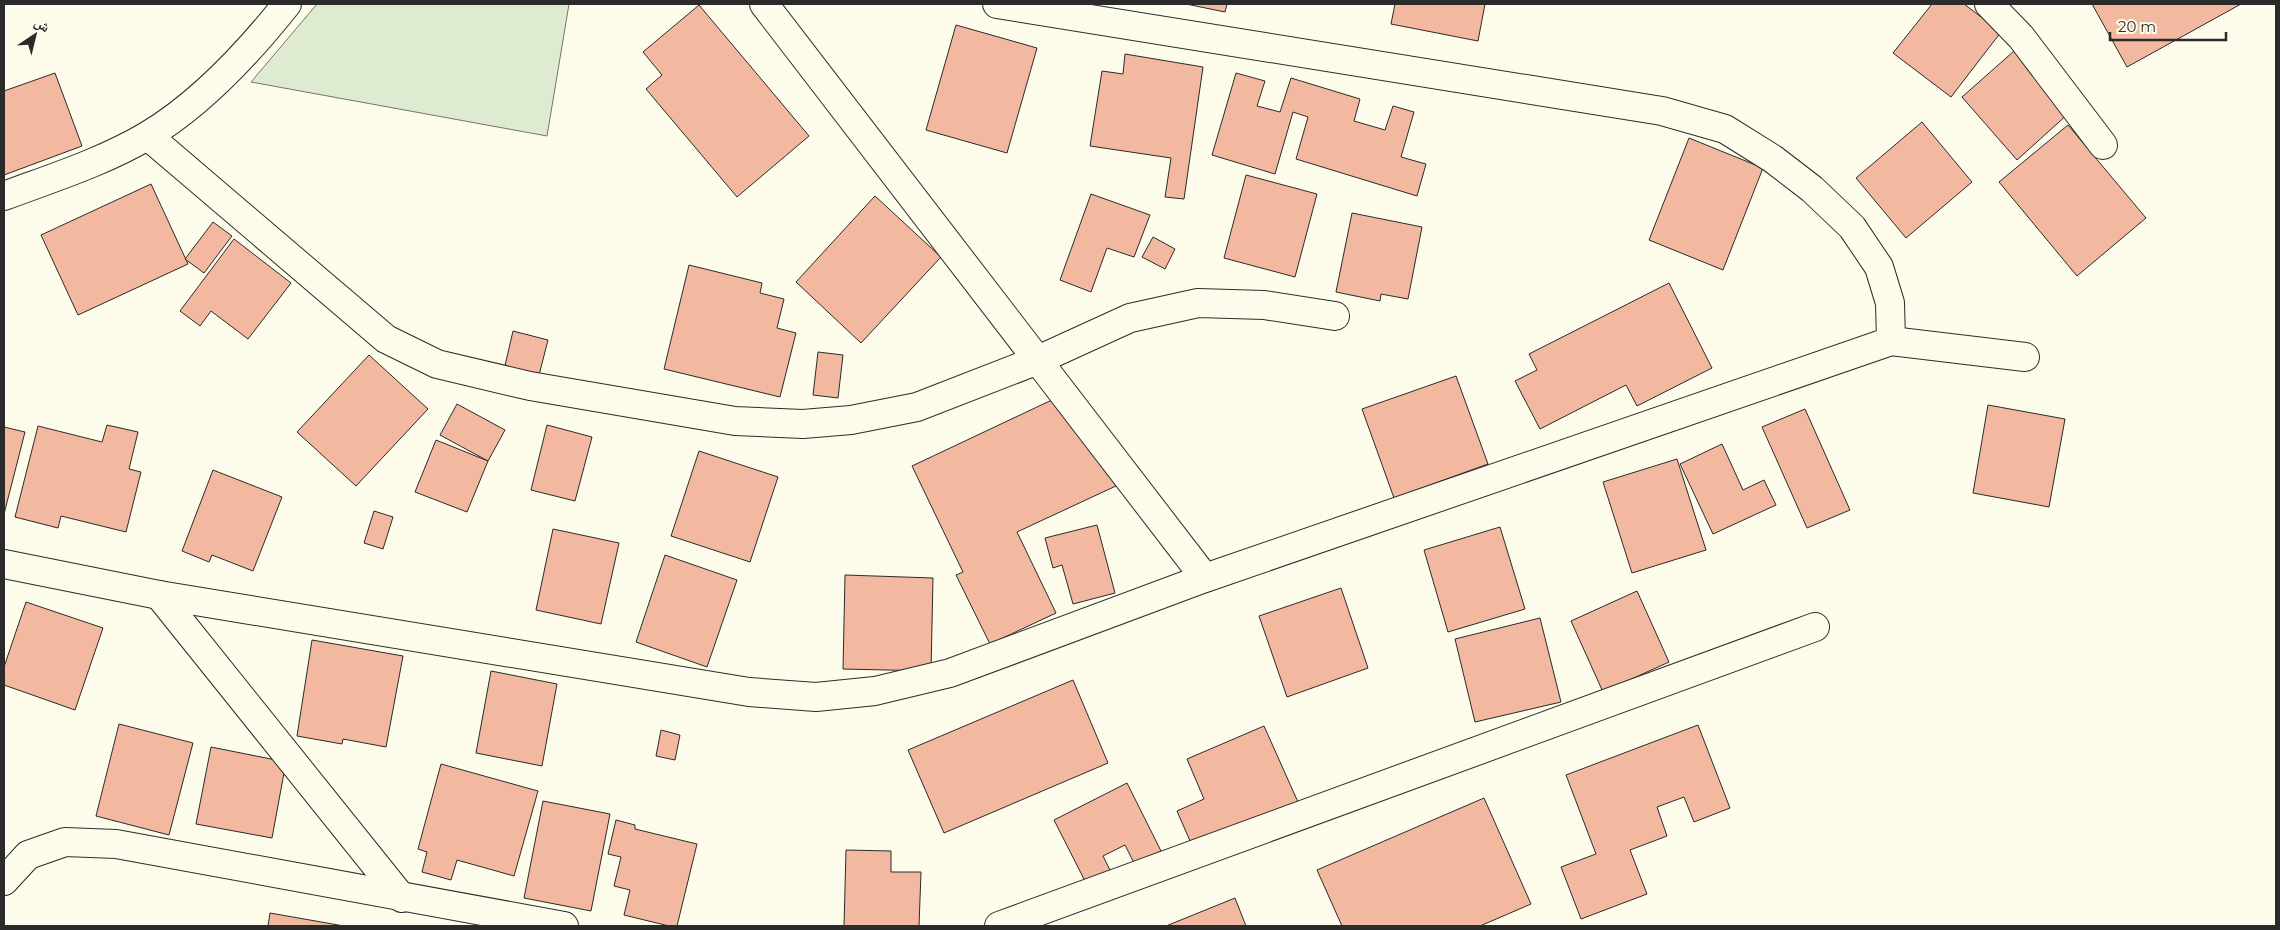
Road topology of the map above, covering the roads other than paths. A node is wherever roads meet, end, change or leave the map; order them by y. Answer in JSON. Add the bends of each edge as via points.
{"nodes":[{"id":1,"x":287,"y":4,"type":"edge"},
{"id":2,"x":764,"y":4,"type":"edge"},
{"id":3,"x":997,"y":4,"type":"edge"},
{"id":4,"x":1989,"y":4,"type":"edge"},
{"id":5,"x":148,"y":136,"type":"junction"},
{"id":6,"x":2103,"y":145,"type":"dead end"},
{"id":7,"x":4,"y":196,"type":"edge"},
{"id":8,"x":1335,"y":316,"type":"dead end"},
{"id":9,"x":1891,"y":341,"type":"junction"},
{"id":10,"x":2025,"y":357,"type":"dead end"},
{"id":11,"x":1038,"y":360,"type":"junction"},
{"id":12,"x":4,"y":564,"type":"edge"},
{"id":13,"x":1205,"y":578,"type":"junction"},
{"id":14,"x":160,"y":595,"type":"junction"},
{"id":15,"x":1815,"y":627,"type":"dead end"},
{"id":16,"x":4,"y":881,"type":"edge"},
{"id":17,"x":402,"y":898,"type":"junction"},
{"id":18,"x":564,"y":926,"type":"edge"},
{"id":19,"x":1000,"y":926,"type":"edge"}],
"edges":[{"from":1,"to":5,"type":"street","via":[[216,82]]},
{"from":2,"to":11,"type":"street"},
{"from":3,"to":9,"type":"street","via":[[1662,111],[1725,129],[1812,189],[1852,227],[1879,267],[1890,303]]},
{"from":4,"to":6,"type":"street","via":[[2021,37]]},
{"from":5,"to":7,"type":"street","via":[[113,154]]},
{"from":5,"to":11,"type":"street","via":[[386,339],[437,364],[530,386],[735,421],[803,424],[851,420],[917,407]]},
{"from":8,"to":11,"type":"street","via":[[1264,305],[1198,303],[1130,318]]},
{"from":9,"to":10,"type":"street"},
{"from":9,"to":13,"type":"street"},
{"from":11,"to":13,"type":"street"},
{"from":12,"to":14,"type":"street"},
{"from":13,"to":14,"type":"street","via":[[950,673],[875,691],[816,697],[749,692]]},
{"from":14,"to":17,"type":"street"},
{"from":15,"to":19,"type":"street"},
{"from":16,"to":17,"type":"street","via":[[28,855],[65,842],[116,844]]},
{"from":17,"to":18,"type":"street"}]}
